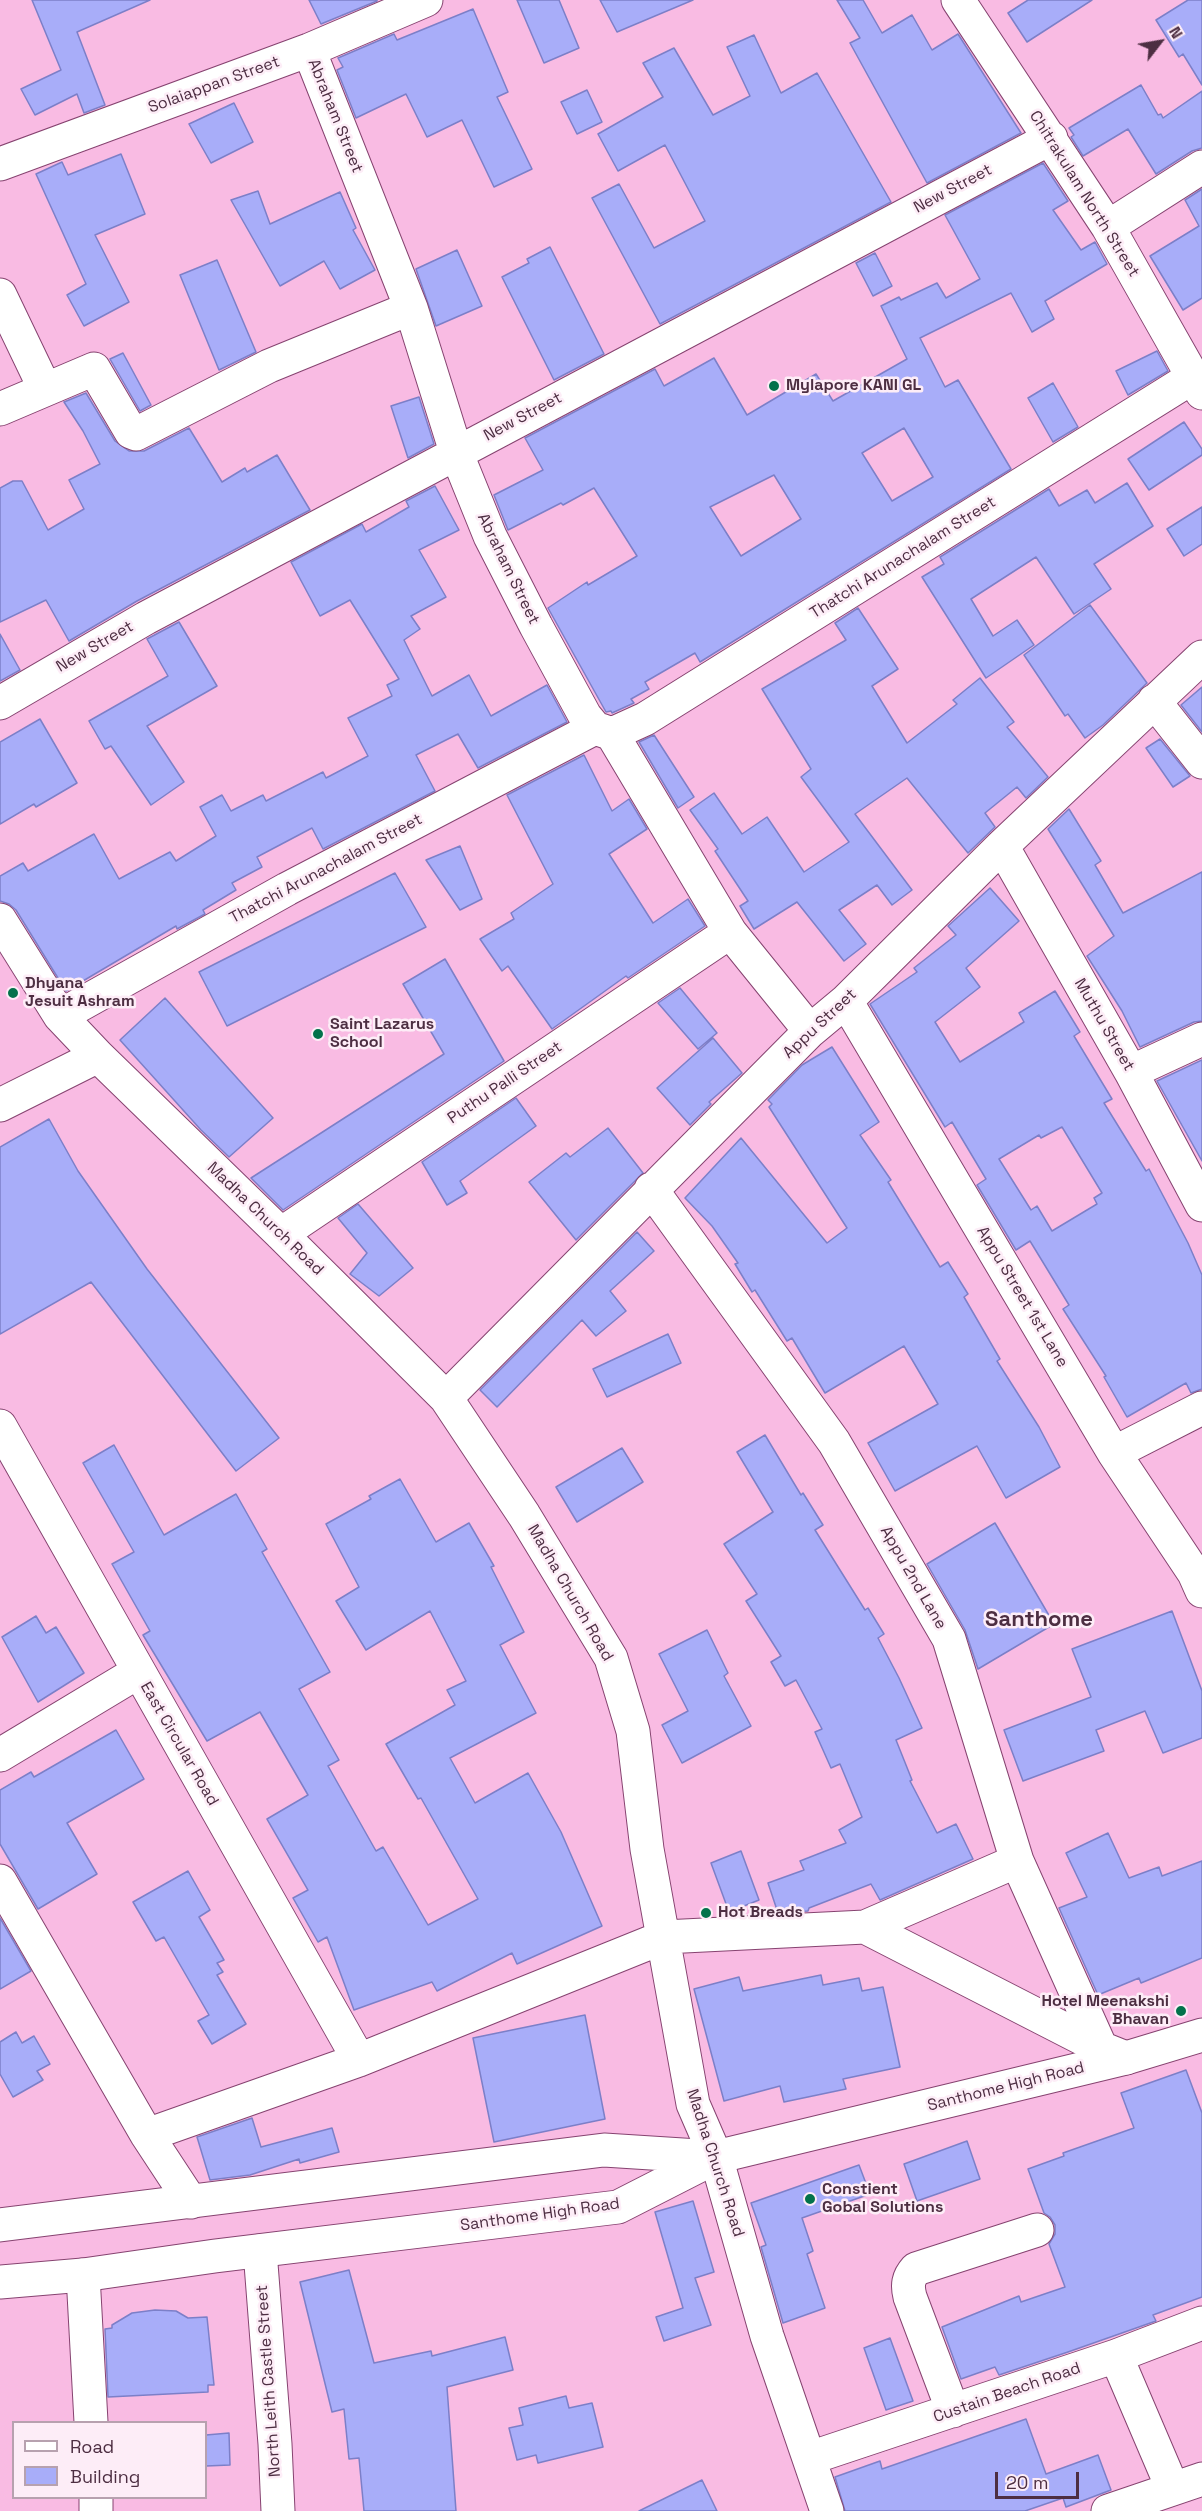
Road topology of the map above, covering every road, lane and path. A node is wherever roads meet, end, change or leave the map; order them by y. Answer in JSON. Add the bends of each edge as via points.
{"nodes":[{"id":1,"x":958,"y":0,"type":"edge"},
{"id":2,"x":416,"y":2,"type":"edge"},
{"id":3,"x":309,"y":50,"type":"junction"},
{"id":4,"x":1051,"y":138,"type":"junction"},
{"id":5,"x":0,"y":164,"type":"edge"},
{"id":6,"x":1202,"y":166,"type":"edge"},
{"id":7,"x":1108,"y":227,"type":"junction"},
{"id":8,"x":0,"y":295,"type":"edge"},
{"id":9,"x":411,"y":308,"type":"junction"},
{"id":10,"x":1197,"y":385,"type":"edge"},
{"id":11,"x":45,"y":389,"type":"junction"},
{"id":12,"x":0,"y":409,"type":"edge"},
{"id":13,"x":456,"y":452,"type":"junction"},
{"id":14,"x":1202,"y":657,"type":"edge"},
{"id":15,"x":1154,"y":701,"type":"junction"},
{"id":16,"x":0,"y":703,"type":"edge"},
{"id":17,"x":603,"y":731,"type":"junction"},
{"id":18,"x":1202,"y":762,"type":"edge"},
{"id":19,"x":1002,"y":846,"type":"junction"},
{"id":20,"x":0,"y":920,"type":"edge"},
{"id":21,"x":729,"y":932,"type":"junction"},
{"id":22,"x":846,"y":1001,"type":"junction"},
{"id":23,"x":60,"y":1016,"type":"junction"},
{"id":24,"x":810,"y":1031,"type":"junction"},
{"id":25,"x":1202,"y":1040,"type":"edge"},
{"id":26,"x":98,"y":1056,"type":"junction"},
{"id":27,"x":1131,"y":1072,"type":"junction"},
{"id":28,"x":0,"y":1105,"type":"edge"},
{"id":29,"x":651,"y":1189,"type":"junction"},
{"id":30,"x":1202,"y":1206,"type":"edge"},
{"id":31,"x":281,"y":1234,"type":"junction"},
{"id":32,"x":446,"y":1398,"type":"junction"},
{"id":33,"x":1202,"y":1408,"type":"edge"},
{"id":34,"x":0,"y":1426,"type":"edge"},
{"id":35,"x":1114,"y":1453,"type":"junction"},
{"id":36,"x":12,"y":1478,"type":"edge"},
{"id":37,"x":1202,"y":1591,"type":"edge"},
{"id":38,"x":138,"y":1672,"type":"junction"},
{"id":39,"x":0,"y":1755,"type":"edge"},
{"id":40,"x":1017,"y":1861,"type":"junction"},
{"id":41,"x":0,"y":1881,"type":"edge"},
{"id":42,"x":865,"y":1927,"type":"junction"},
{"id":43,"x":664,"y":1937,"type":"junction"},
{"id":44,"x":1200,"y":2040,"type":"edge"},
{"id":45,"x":1114,"y":2053,"type":"junction"},
{"id":46,"x":359,"y":2060,"type":"junction"},
{"id":47,"x":147,"y":2135,"type":"junction"},
{"id":48,"x":716,"y":2157,"type":"junction"},
{"id":49,"x":191,"y":2202,"type":"junction"},
{"id":50,"x":0,"y":2225,"type":"edge"},
{"id":51,"x":1037,"y":2230,"type":"dead end"},
{"id":52,"x":260,"y":2251,"type":"junction"},
{"id":53,"x":83,"y":2275,"type":"junction"},
{"id":54,"x":0,"y":2283,"type":"edge"},
{"id":55,"x":1202,"y":2323,"type":"edge"},
{"id":56,"x":1116,"y":2356,"type":"junction"},
{"id":57,"x":953,"y":2411,"type":"junction"},
{"id":58,"x":91,"y":2421,"type":"edge"},
{"id":59,"x":810,"y":2458,"type":"junction"},
{"id":60,"x":1187,"y":2483,"type":"edge"},
{"id":61,"x":278,"y":2511,"type":"edge"},
{"id":62,"x":827,"y":2511,"type":"edge"},
{"id":63,"x":1108,"y":2511,"type":"edge"}],
"edges":[{"from":1,"to":4,"type":"street","name":"Chitrakulam North Street"},
{"from":2,"to":3,"type":"street","name":"Solaiappan Street"},
{"from":3,"to":5,"type":"street","name":"Solaiappan Street"},
{"from":3,"to":9,"type":"street","name":"Abraham Street"},
{"from":4,"to":7,"type":"street","name":"Chitrakulam North Street"},
{"from":4,"to":13,"type":"street","name":"New Street"},
{"from":6,"to":7,"type":"street"},
{"from":7,"to":10,"type":"street","name":"Chitrakulam North Street"},
{"from":8,"to":11,"type":"street"},
{"from":9,"to":11,"type":"street","via":[[269,366],[136,434],[131,432],[96,369]]},
{"from":9,"to":13,"type":"street","name":"Abraham Street"},
{"from":10,"to":17,"type":"street","name":"Thatchi Arunachalam Street","via":[[645,719]]},
{"from":11,"to":12,"type":"street"},
{"from":13,"to":16,"type":"street","name":"New Street","via":[[146,618]]},
{"from":13,"to":17,"type":"street","name":"Abraham Street","via":[[490,536],[536,626],[585,716]]},
{"from":14,"to":15,"type":"street","name":"Appu Street"},
{"from":15,"to":18,"type":"street"},
{"from":15,"to":19,"type":"street","name":"Appu Street"},
{"from":17,"to":21,"type":"street","name":"Abraham Street"},
{"from":17,"to":23,"type":"street","name":"Thatchi Arunachalam Street","via":[[287,889]]},
{"from":19,"to":22,"type":"street","name":"Appu Street"},
{"from":19,"to":27,"type":"street","name":"Muthu Street"},
{"from":20,"to":23,"type":"street","name":"Madha Church Road"},
{"from":21,"to":24,"type":"street","name":"Abraham Street"},
{"from":21,"to":31,"type":"street","name":"Puthu Palli Street"},
{"from":22,"to":24,"type":"street","name":"Appu Street"},
{"from":22,"to":35,"type":"street","name":"Appu Street 1st Lane"},
{"from":23,"to":26,"type":"street","name":"Madha Church Road"},
{"from":24,"to":29,"type":"street","name":"Appu Street"},
{"from":25,"to":27,"type":"street"},
{"from":26,"to":28,"type":"street"},
{"from":26,"to":31,"type":"street","name":"Madha Church Road"},
{"from":27,"to":30,"type":"street","name":"Muthu Street"},
{"from":29,"to":32,"type":"street","name":"Appu Street"},
{"from":29,"to":40,"type":"street","name":"Appu 2nd Lane","via":[[834,1442],[949,1639]]},
{"from":31,"to":32,"type":"street","name":"Madha Church Road"},
{"from":32,"to":43,"type":"street","name":"Madha Church Road","via":[[525,1515],[611,1658],[633,1731],[647,1849]]},
{"from":33,"to":35,"type":"street"},
{"from":34,"to":36,"type":"street","name":"East Circular Road"},
{"from":35,"to":37,"type":"street","name":"Appu Street 1st Lane"},
{"from":36,"to":38,"type":"street","name":"East Circular Road"},
{"from":38,"to":39,"type":"street"},
{"from":38,"to":46,"type":"street","name":"East Circular Road"},
{"from":40,"to":42,"type":"street"},
{"from":40,"to":45,"type":"street","name":"Appu 2nd Lane"},
{"from":41,"to":47,"type":"street"},
{"from":42,"to":43,"type":"street"},
{"from":42,"to":45,"type":"street"},
{"from":43,"to":46,"type":"street"},
{"from":43,"to":48,"type":"street","name":"Madha Church Road","via":[[693,2104]]},
{"from":44,"to":45,"type":"street","name":"Santhome High Road"},
{"from":45,"to":48,"type":"street","name":"Santhome High Road"},
{"from":46,"to":47,"type":"street"},
{"from":47,"to":49,"type":"street"},
{"from":48,"to":49,"type":"street","via":[[604,2150]]},
{"from":48,"to":52,"type":"street","name":"Santhome High Road","via":[[618,2207]]},
{"from":48,"to":59,"type":"street","name":"Madha Church Road","via":[[767,2336]]},
{"from":49,"to":50,"type":"street"},
{"from":51,"to":57,"type":"street","via":[[916,2269],[908,2281],[910,2297]]},
{"from":52,"to":53,"type":"street","name":"Santhome High Road"},
{"from":52,"to":61,"type":"street","name":"North Leith Castle Street"},
{"from":53,"to":54,"type":"street","name":"Santhome High Road"},
{"from":53,"to":58,"type":"street"},
{"from":55,"to":56,"type":"street","name":"Custain Beach Road"},
{"from":56,"to":57,"type":"street","name":"Custain Beach Road"},
{"from":56,"to":60,"type":"street"},
{"from":57,"to":59,"type":"street","name":"Custain Beach Road"},
{"from":59,"to":62,"type":"street","name":"Madha Church Road"},
{"from":60,"to":63,"type":"street"}]}
